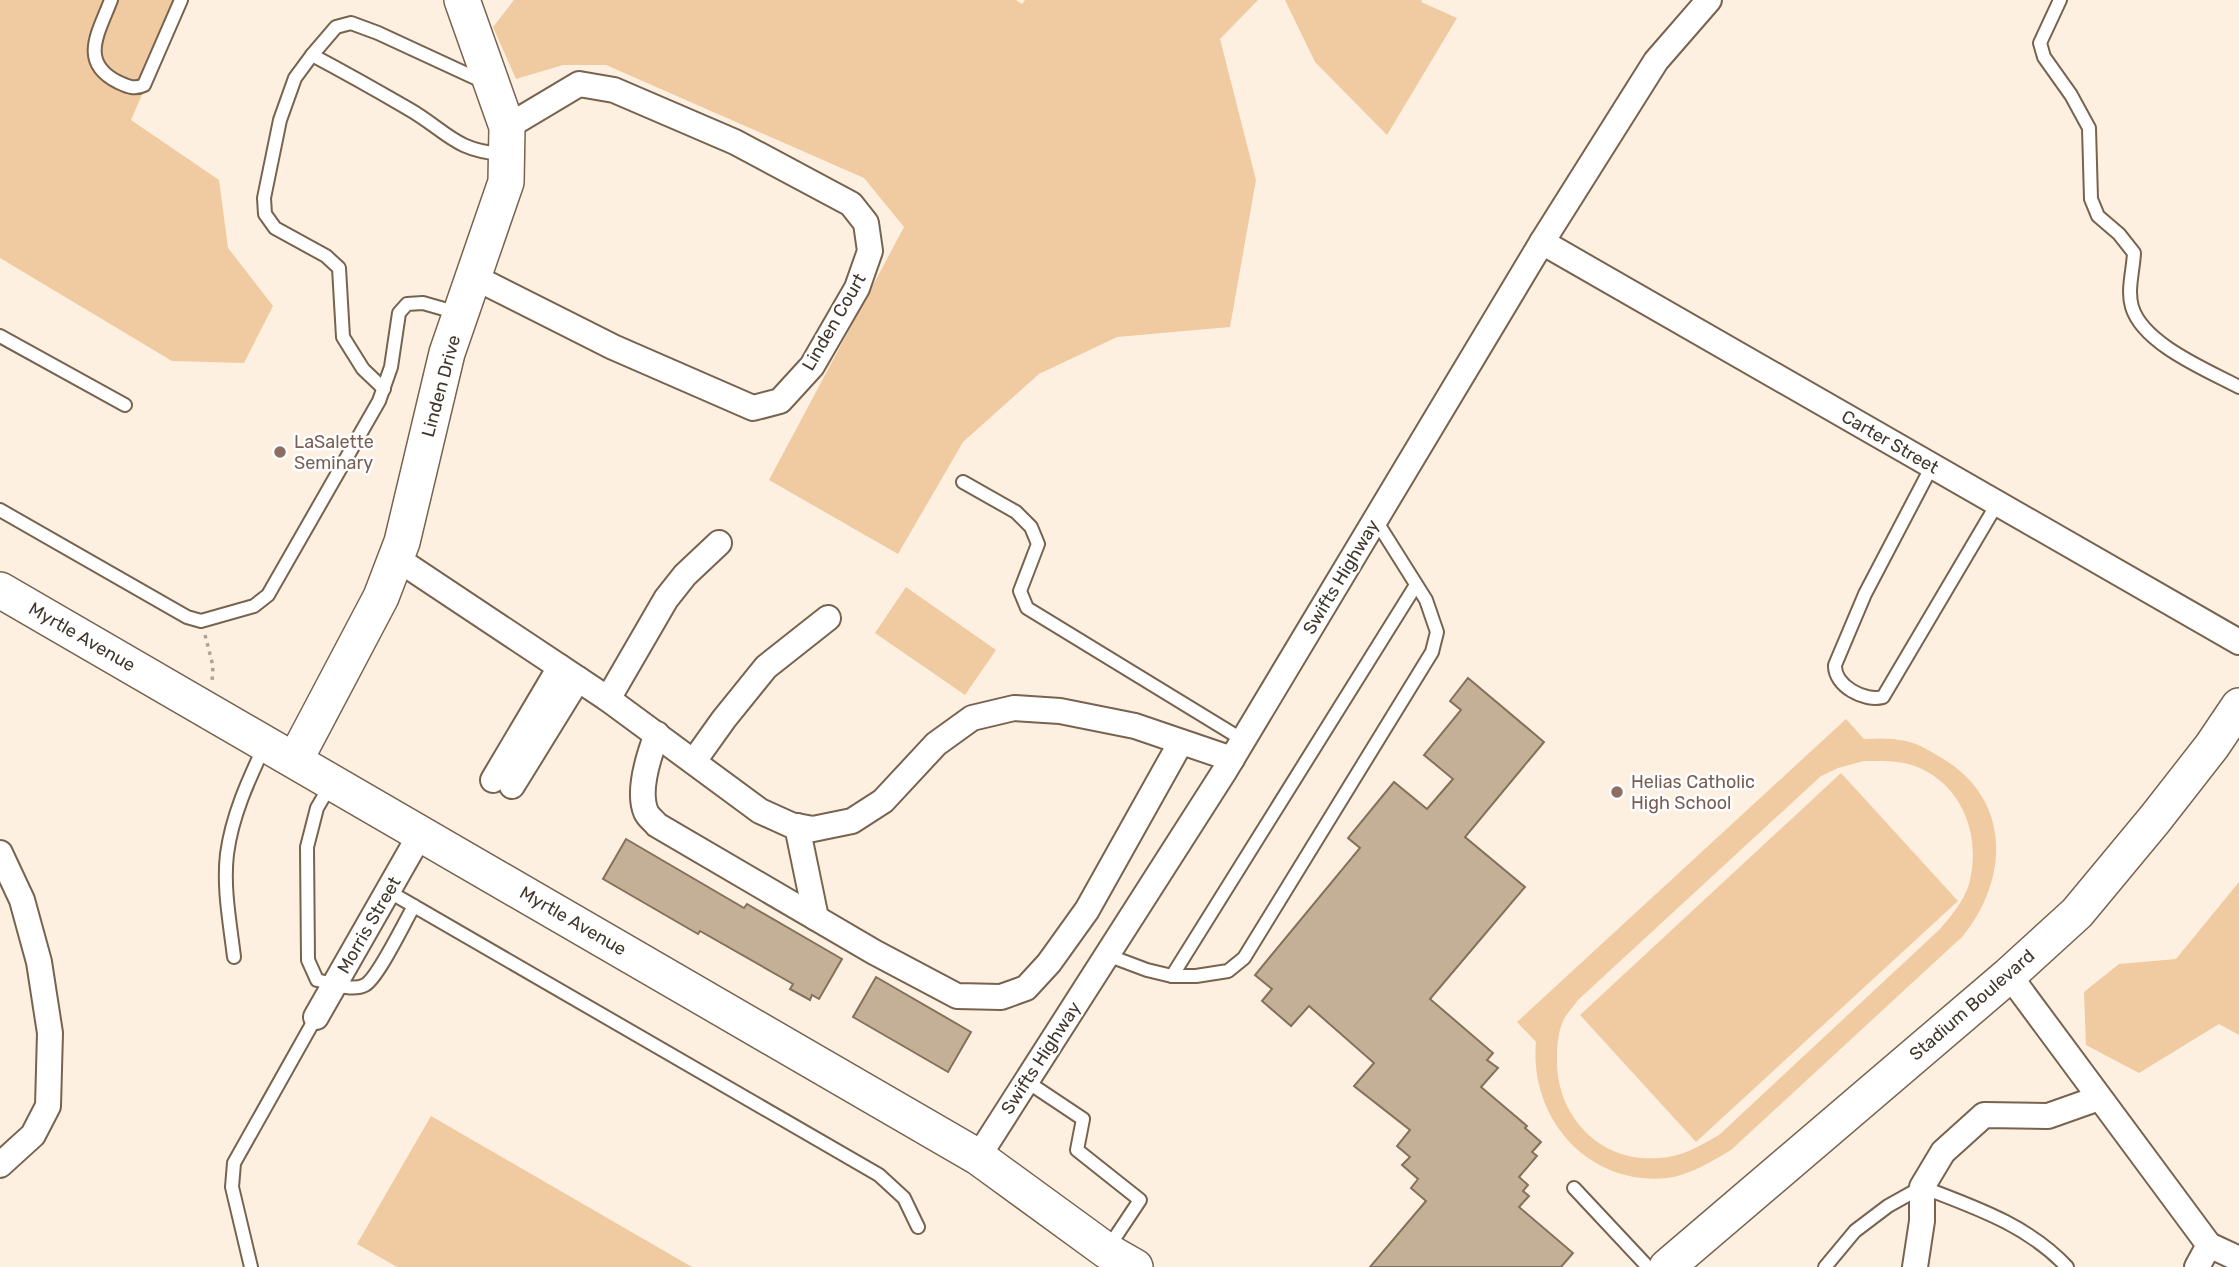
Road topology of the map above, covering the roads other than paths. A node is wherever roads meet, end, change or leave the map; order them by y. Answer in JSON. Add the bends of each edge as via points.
{"nodes":[{"id":1,"x":111,"y":0,"type":"edge"},
{"id":2,"x":181,"y":0,"type":"edge"},
{"id":3,"x":462,"y":0,"type":"edge"},
{"id":4,"x":1709,"y":0,"type":"edge"},
{"id":5,"x":2060,"y":0,"type":"edge"},
{"id":6,"x":312,"y":55,"type":"junction"},
{"id":7,"x":492,"y":86,"type":"junction"},
{"id":8,"x":507,"y":141,"type":"junction"},
{"id":9,"x":1542,"y":242,"type":"junction"},
{"id":10,"x":474,"y":277,"type":"junction"},
{"id":11,"x":461,"y":314,"type":"junction"},
{"id":12,"x":0,"y":336,"type":"edge"},
{"id":13,"x":2239,"y":387,"type":"edge"},
{"id":14,"x":384,"y":388,"type":"junction"},
{"id":15,"x":125,"y":405,"type":"dead end"},
{"id":16,"x":1932,"y":466,"type":"junction"},
{"id":17,"x":963,"y":482,"type":"dead end"},
{"id":18,"x":1997,"y":503,"type":"junction"},
{"id":19,"x":0,"y":510,"type":"edge"},
{"id":20,"x":1376,"y":519,"type":"junction"},
{"id":21,"x":719,"y":543,"type":"dead end"},
{"id":22,"x":396,"y":558,"type":"junction"},
{"id":23,"x":1416,"y":585,"type":"junction"},
{"id":24,"x":0,"y":590,"type":"edge"},
{"id":25,"x":828,"y":618,"type":"dead end"},
{"id":26,"x":2239,"y":642,"type":"edge"},
{"id":27,"x":569,"y":673,"type":"junction"},
{"id":28,"x":608,"y":699,"type":"junction"},
{"id":29,"x":2239,"y":706,"type":"edge"},
{"id":30,"x":657,"y":734,"type":"junction"},
{"id":31,"x":1181,"y":742,"type":"junction"},
{"id":32,"x":1237,"y":749,"type":"junction"},
{"id":33,"x":280,"y":752,"type":"junction"},
{"id":34,"x":694,"y":761,"type":"junction"},
{"id":35,"x":332,"y":782,"type":"junction"},
{"id":36,"x":503,"y":783,"type":"dead end"},
{"id":37,"x":797,"y":827,"type":"junction"},
{"id":38,"x":421,"y":833,"type":"junction"},
{"id":39,"x":0,"y":853,"type":"edge"},
{"id":40,"x":388,"y":891,"type":"junction"},
{"id":41,"x":414,"y":906,"type":"junction"},
{"id":42,"x":816,"y":918,"type":"junction"},
{"id":43,"x":1107,"y":955,"type":"junction"},
{"id":44,"x":234,"y":957,"type":"dead end"},
{"id":45,"x":2010,"y":975,"type":"junction"},
{"id":46,"x":1172,"y":976,"type":"junction"},
{"id":47,"x":335,"y":984,"type":"junction"},
{"id":48,"x":316,"y":1017,"type":"joint"},
{"id":49,"x":1026,"y":1081,"type":"junction"},
{"id":50,"x":2099,"y":1098,"type":"junction"},
{"id":51,"x":978,"y":1157,"type":"junction"},
{"id":52,"x":0,"y":1164,"type":"edge"},
{"id":53,"x":1922,"y":1187,"type":"junction"},
{"id":54,"x":1574,"y":1188,"type":"dead end"},
{"id":55,"x":918,"y":1227,"type":"dead end"},
{"id":56,"x":2209,"y":1245,"type":"junction"},
{"id":57,"x":2239,"y":1259,"type":"edge"},
{"id":58,"x":1113,"y":1262,"type":"edge"},
{"id":59,"x":251,"y":1267,"type":"edge"},
{"id":60,"x":1648,"y":1267,"type":"edge"},
{"id":61,"x":1667,"y":1267,"type":"edge"},
{"id":62,"x":1825,"y":1267,"type":"edge"},
{"id":63,"x":1915,"y":1267,"type":"edge"},
{"id":64,"x":2067,"y":1267,"type":"edge"},
{"id":65,"x":2197,"y":1267,"type":"edge"}],
"edges":[{"from":1,"to":2,"type":"lane","via":[[94,46],[95,61],[103,74],[139,88]]},
{"from":3,"to":7,"type":"street","name":"Linden Drive"},
{"from":4,"to":9,"type":"street","name":"Swifts Highway","via":[[1656,61]]},
{"from":5,"to":13,"type":"lane","via":[[2040,43],[2044,57],[2089,128],[2091,199],[2098,216],[2134,253],[2129,287],[2132,309],[2145,331],[2164,346]]},
{"from":6,"to":7,"type":"lane","via":[[336,27],[351,23]]},
{"from":6,"to":8,"type":"lane","via":[[479,153]]},
{"from":6,"to":14,"type":"lane","via":[[295,78],[280,120],[264,198],[265,214],[275,228],[339,268],[342,337],[363,369]]},
{"from":7,"to":8,"type":"street","name":"Linden Drive"},
{"from":8,"to":10,"type":"street","name":"Linden Drive","via":[[506,182]]},
{"from":8,"to":10,"type":"street","name":"Linden Court","via":[[579,84],[614,90],[736,142],[851,204],[866,223],[870,251],[857,288],[812,366],[780,401],[753,408],[613,347]]},
{"from":9,"to":16,"type":"street","name":"Carter Street"},
{"from":9,"to":20,"type":"street","name":"Swifts Highway"},
{"from":10,"to":11,"type":"street","name":"Linden Drive"},
{"from":11,"to":14,"type":"lane","via":[[423,303],[407,304],[399,313]]},
{"from":11,"to":22,"type":"street","name":"Linden Drive"},
{"from":12,"to":15,"type":"lane"},
{"from":14,"to":19,"type":"lane","via":[[268,595],[254,606],[201,621],[187,617]]},
{"from":16,"to":18,"type":"street","name":"Carter Street"},
{"from":16,"to":18,"type":"lane","via":[[1865,594],[1835,665],[1839,680],[1860,694],[1884,697]]},
{"from":17,"to":32,"type":"lane","via":[[1016,512],[1031,527],[1038,544],[1020,591],[1027,608]]},
{"from":18,"to":26,"type":"street","name":"Carter Street"},
{"from":20,"to":23,"type":"lane"},
{"from":20,"to":32,"type":"street","name":"Swifts Highway"},
{"from":21,"to":28,"type":"street","via":[[666,599]]},
{"from":22,"to":27,"type":"street"},
{"from":22,"to":33,"type":"street","name":"Linden Drive","via":[[381,597]]},
{"from":23,"to":46,"type":"lane"},
{"from":23,"to":46,"type":"lane","via":[[1437,632],[1432,652],[1244,958],[1228,971]]},
{"from":24,"to":33,"type":"street","name":"Myrtle Avenue"},
{"from":25,"to":34,"type":"street","via":[[766,667]]},
{"from":27,"to":28,"type":"street"},
{"from":27,"to":36,"type":"street"},
{"from":28,"to":30,"type":"street"},
{"from":29,"to":45,"type":"street","name":"Stadium Boulevard","via":[[2077,913]]},
{"from":30,"to":34,"type":"street"},
{"from":30,"to":42,"type":"street","via":[[648,759],[643,796],[646,813],[657,825]]},
{"from":31,"to":32,"type":"street"},
{"from":31,"to":37,"type":"street","via":[[1135,726],[1073,713],[1014,708],[972,718],[936,744],[883,801],[852,821],[813,829]]},
{"from":31,"to":42,"type":"street","via":[[1087,910],[1026,988],[1001,997],[957,996]]},
{"from":32,"to":43,"type":"street","name":"Swifts Highway"},
{"from":33,"to":35,"type":"street","name":"Myrtle Avenue"},
{"from":33,"to":44,"type":"lane","via":[[236,813],[227,855]]},
{"from":34,"to":37,"type":"street","via":[[760,811]]},
{"from":35,"to":38,"type":"street","name":"Myrtle Avenue"},
{"from":35,"to":47,"type":"lane","via":[[317,808],[307,846],[307,960],[317,980]]},
{"from":37,"to":42,"type":"street"},
{"from":38,"to":40,"type":"street","name":"Morris Street"},
{"from":38,"to":51,"type":"street","name":"Myrtle Avenue"},
{"from":39,"to":52,"type":"street","via":[[25,912],[39,962],[50,1032],[48,1106],[33,1135]]},
{"from":40,"to":41,"type":"lane"},
{"from":40,"to":47,"type":"street","name":"Morris Street"},
{"from":41,"to":47,"type":"lane","via":[[366,985]]},
{"from":41,"to":55,"type":"lane","via":[[879,1175],[904,1198]]},
{"from":43,"to":46,"type":"lane"},
{"from":43,"to":49,"type":"street","name":"Swifts Highway"},
{"from":45,"to":50,"type":"street"},
{"from":45,"to":61,"type":"street","name":"Stadium Boulevard"},
{"from":47,"to":48,"type":"street","name":"Morris Street"},
{"from":48,"to":59,"type":"lane","via":[[234,1163],[232,1187]]},
{"from":49,"to":51,"type":"street","name":"Swifts Highway"},
{"from":49,"to":58,"type":"lane","via":[[1083,1119],[1077,1150],[1140,1199]]},
{"from":50,"to":53,"type":"street","via":[[2049,1116],[1984,1115],[1943,1152]]},
{"from":50,"to":56,"type":"street"},
{"from":51,"to":58,"type":"street","name":"Myrtle Avenue"},
{"from":53,"to":62,"type":"lane","via":[[1854,1231]]},
{"from":53,"to":63,"type":"street"},
{"from":53,"to":64,"type":"lane","via":[[2006,1220]]},
{"from":54,"to":60,"type":"lane"},
{"from":56,"to":57,"type":"street"},
{"from":56,"to":65,"type":"street"}]}
